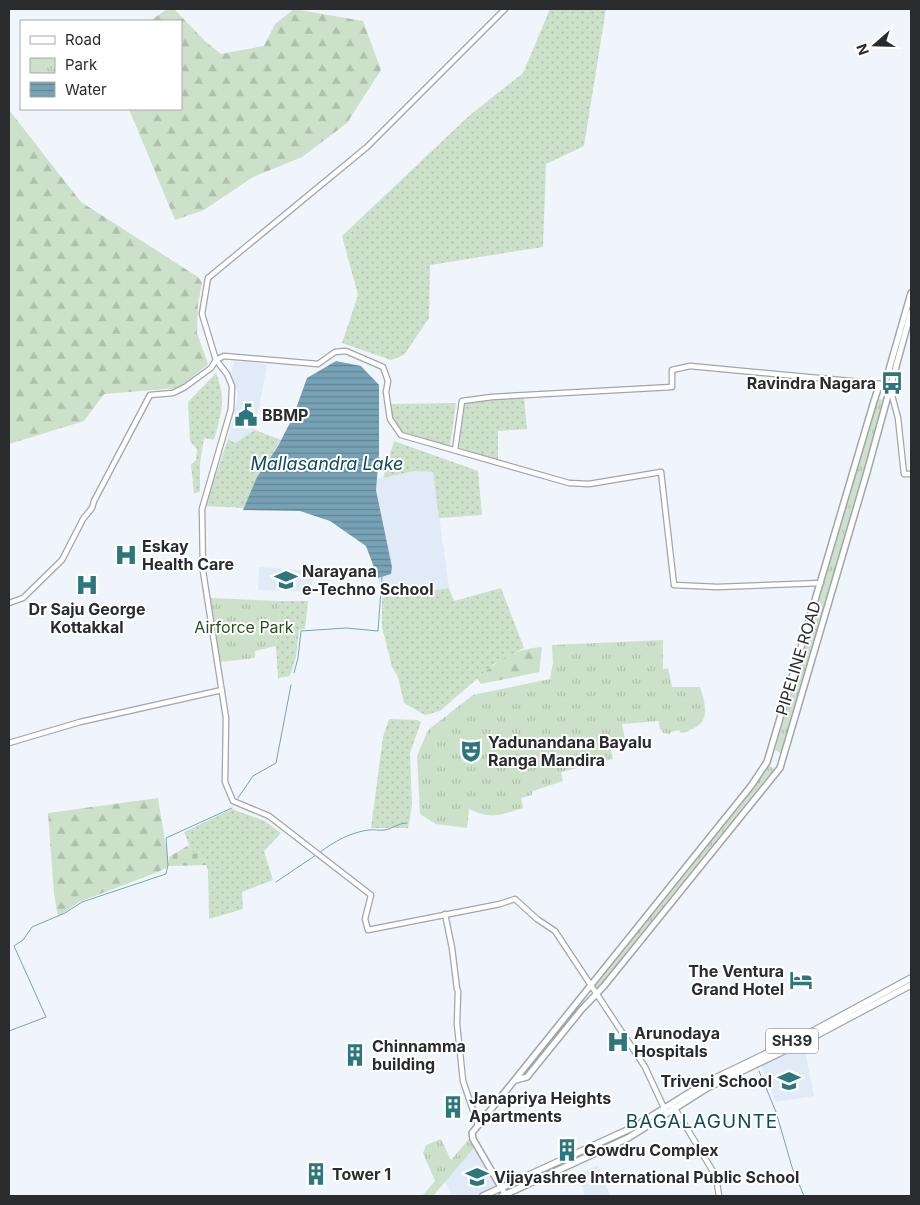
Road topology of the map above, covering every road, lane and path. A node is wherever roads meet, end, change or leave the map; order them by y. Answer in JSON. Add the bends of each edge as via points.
{"nodes":[{"id":1,"x":505,"y":9,"type":"edge"},
{"id":2,"x":911,"y":293,"type":"edge"},
{"id":3,"x":911,"y":312,"type":"edge"},
{"id":4,"x":216,"y":360,"type":"junction"},
{"id":5,"x":883,"y":384,"type":"junction"},
{"id":6,"x":890,"y":388,"type":"junction"},
{"id":7,"x":455,"y":450,"type":"junction"},
{"id":8,"x":911,"y":474,"type":"edge"},
{"id":9,"x":821,"y":583,"type":"junction"},
{"id":10,"x":9,"y":602,"type":"edge"},
{"id":11,"x":222,"y":690,"type":"junction"},
{"id":12,"x":9,"y":743,"type":"edge"},
{"id":13,"x":445,"y":914,"type":"junction"},
{"id":14,"x":911,"y":978,"type":"edge"},
{"id":15,"x":911,"y":985,"type":"edge"},
{"id":16,"x":591,"y":986,"type":"junction"},
{"id":17,"x":597,"y":994,"type":"junction"},
{"id":18,"x":516,"y":1080,"type":"junction"},
{"id":19,"x":673,"y":1106,"type":"junction"},
{"id":20,"x":665,"y":1111,"type":"junction"},
{"id":21,"x":478,"y":1125,"type":"junction"},
{"id":22,"x":501,"y":1188,"type":"junction"},
{"id":23,"x":504,"y":1195,"type":"edge"},
{"id":24,"x":483,"y":1196,"type":"edge"},
{"id":25,"x":719,"y":1196,"type":"edge"}],
"edges":[{"from":1,"to":4,"type":"street","via":[[368,147],[208,278],[202,314]]},
{"from":2,"to":5,"type":"main road","name":"PIPELINE ROAD"},
{"from":3,"to":6,"type":"main road","name":"PIPELINE ROAD"},
{"from":4,"to":7,"type":"street","via":[[224,356],[318,364],[335,352],[346,350],[383,367],[388,381],[386,392],[390,419],[400,435]]},
{"from":4,"to":10,"type":"street","via":[[211,368],[185,387],[173,393],[150,395],[62,560],[23,598]]},
{"from":4,"to":11,"type":"street","via":[[232,386],[231,409],[202,509],[202,548]]},
{"from":5,"to":6,"type":"street"},
{"from":5,"to":7,"type":"street","via":[[690,366],[672,370],[672,386],[462,401]]},
{"from":5,"to":9,"type":"main road","name":"PIPELINE ROAD","via":[[874,401]]},
{"from":6,"to":8,"type":"street","via":[[898,418],[904,474]]},
{"from":6,"to":17,"type":"main road","name":"PIPELINE ROAD","via":[[780,768]]},
{"from":7,"to":9,"type":"street","via":[[569,483],[589,484],[661,472],[674,585],[717,587]]},
{"from":9,"to":16,"type":"main road","name":"PIPELINE ROAD","via":[[767,762]]},
{"from":11,"to":12,"type":"street","via":[[80,722]]},
{"from":11,"to":13,"type":"street","via":[[226,718],[225,782],[233,801],[269,816],[371,895],[366,919],[368,930]]},
{"from":13,"to":16,"type":"street","via":[[515,899],[555,931]]},
{"from":13,"to":21,"type":"street","via":[[458,991],[457,1024],[463,1081]]},
{"from":14,"to":19,"type":"main road","number":"SH39","via":[[815,1030],[705,1083]]},
{"from":15,"to":19,"type":"main road"},
{"from":16,"to":17,"type":"street"},
{"from":16,"to":18,"type":"main road","name":"PIPELINE ROAD"},
{"from":17,"to":18,"type":"main road","name":"PIPELINE ROAD","via":[[527,1077]]},
{"from":17,"to":20,"type":"street","via":[[648,1073]]},
{"from":18,"to":21,"type":"main road"},
{"from":19,"to":20,"type":"main road"},
{"from":19,"to":25,"type":"street","via":[[714,1173]]},
{"from":20,"to":22,"type":"main road"},
{"from":20,"to":23,"type":"main road","via":[[628,1138]]},
{"from":21,"to":22,"type":"main road","via":[[472,1133],[473,1139]]},
{"from":22,"to":23,"type":"main road"},
{"from":22,"to":24,"type":"main road"}]}
